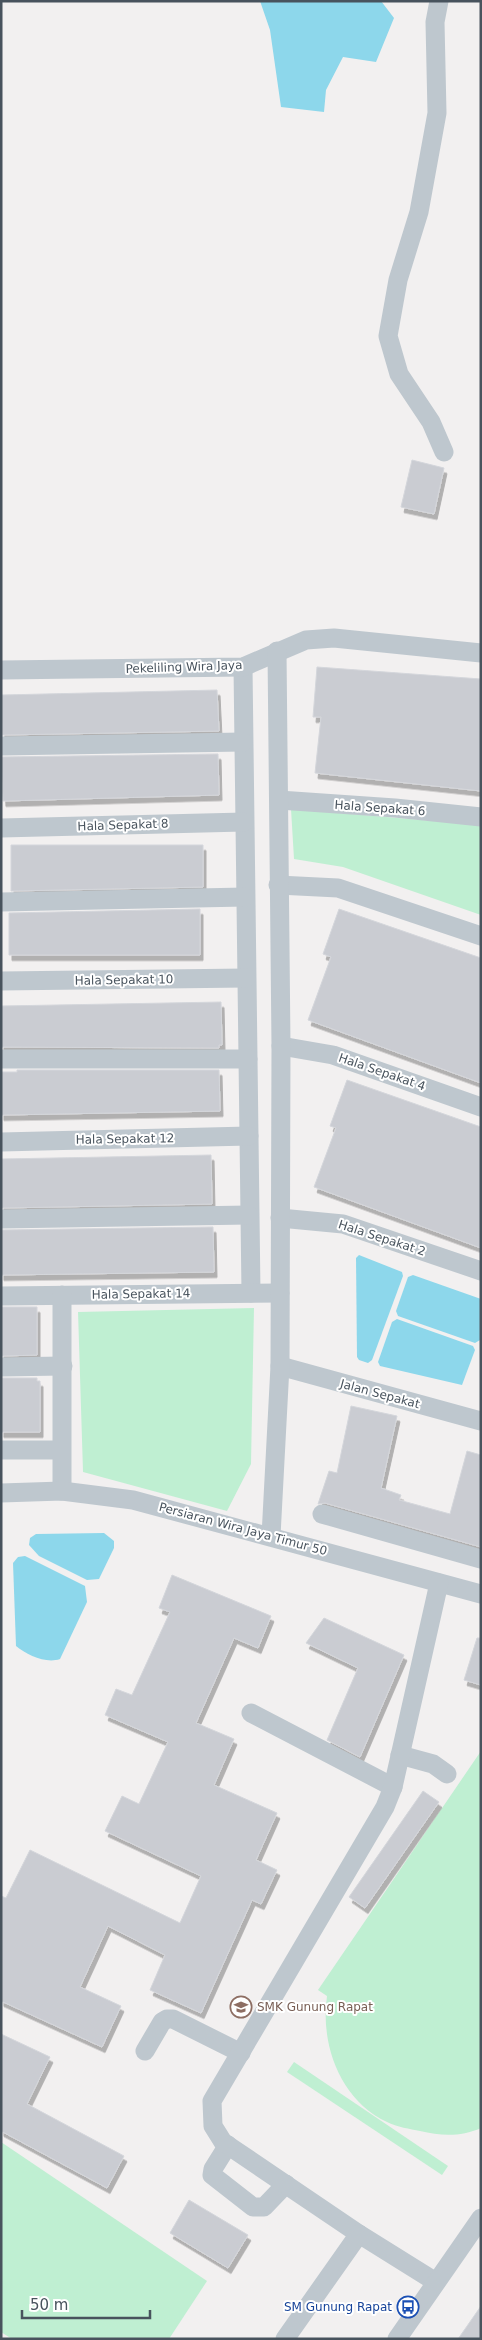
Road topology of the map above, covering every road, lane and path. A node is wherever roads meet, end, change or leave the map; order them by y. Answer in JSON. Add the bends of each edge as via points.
{"nodes":[{"id":1,"x":439,"y":1,"type":"edge"},
{"id":2,"x":444,"y":452,"type":"dead end"},
{"id":3,"x":277,"y":651,"type":"junction"},
{"id":4,"x":481,"y":653,"type":"edge"},
{"id":5,"x":243,"y":667,"type":"junction"},
{"id":6,"x":1,"y":670,"type":"edge"},
{"id":7,"x":243,"y":742,"type":"junction"},
{"id":8,"x":1,"y":746,"type":"edge"},
{"id":9,"x":279,"y":800,"type":"junction"},
{"id":10,"x":481,"y":817,"type":"edge"},
{"id":11,"x":244,"y":822,"type":"junction"},
{"id":12,"x":1,"y":828,"type":"edge"},
{"id":13,"x":278,"y":884,"type":"junction"},
{"id":14,"x":245,"y":898,"type":"junction"},
{"id":15,"x":1,"y":902,"type":"edge"},
{"id":16,"x":481,"y":936,"type":"edge"},
{"id":17,"x":246,"y":978,"type":"junction"},
{"id":18,"x":1,"y":981,"type":"edge"},
{"id":19,"x":280,"y":1046,"type":"junction"},
{"id":20,"x":1,"y":1059,"type":"edge"},
{"id":21,"x":248,"y":1059,"type":"junction"},
{"id":22,"x":481,"y":1107,"type":"edge"},
{"id":23,"x":249,"y":1136,"type":"junction"},
{"id":24,"x":1,"y":1142,"type":"edge"},
{"id":25,"x":249,"y":1215,"type":"junction"},
{"id":26,"x":280,"y":1218,"type":"junction"},
{"id":27,"x":1,"y":1219,"type":"edge"},
{"id":28,"x":481,"y":1271,"type":"edge"},
{"id":29,"x":251,"y":1293,"type":"junction"},
{"id":30,"x":280,"y":1293,"type":"junction"},
{"id":31,"x":62,"y":1295,"type":"junction"},
{"id":32,"x":1,"y":1296,"type":"edge"},
{"id":33,"x":63,"y":1366,"type":"junction"},
{"id":34,"x":280,"y":1366,"type":"junction"},
{"id":35,"x":1,"y":1367,"type":"edge"},
{"id":36,"x":481,"y":1422,"type":"edge"},
{"id":37,"x":1,"y":1450,"type":"edge"},
{"id":38,"x":61,"y":1450,"type":"junction"},
{"id":39,"x":62,"y":1491,"type":"junction"},
{"id":40,"x":1,"y":1493,"type":"edge"},
{"id":41,"x":322,"y":1514,"type":"dead end"},
{"id":42,"x":271,"y":1536,"type":"junction"},
{"id":43,"x":481,"y":1559,"type":"edge"},
{"id":44,"x":439,"y":1583,"type":"junction"},
{"id":45,"x":481,"y":1594,"type":"edge"},
{"id":46,"x":251,"y":1713,"type":"dead end"},
{"id":47,"x":400,"y":1754,"type":"junction"},
{"id":48,"x":447,"y":1774,"type":"dead end"},
{"id":49,"x":393,"y":1787,"type":"junction"},
{"id":50,"x":145,"y":2051,"type":"dead end"},
{"id":51,"x":240,"y":2053,"type":"junction"},
{"id":52,"x":228,"y":2145,"type":"junction"},
{"id":53,"x":286,"y":2184,"type":"junction"},
{"id":54,"x":478,"y":2229,"type":"edge"},
{"id":55,"x":359,"y":2234,"type":"junction"},
{"id":56,"x":436,"y":2282,"type":"junction"},
{"id":57,"x":285,"y":2339,"type":"edge"},
{"id":58,"x":397,"y":2339,"type":"edge"}],
"edges":[{"from":1,"to":2,"type":"street","via":[[435,22],[437,113],[419,212],[398,280],[388,336],[399,374],[431,422]]},
{"from":3,"to":4,"type":"street","name":"Pekeliling Wira Jaya","via":[[306,640],[334,638]]},
{"from":3,"to":5,"type":"street","name":"Pekeliling Wira Jaya"},
{"from":3,"to":9,"type":"street"},
{"from":5,"to":6,"type":"street","name":"Pekeliling Wira Jaya"},
{"from":5,"to":7,"type":"street"},
{"from":7,"to":8,"type":"street"},
{"from":7,"to":11,"type":"street"},
{"from":9,"to":10,"type":"street","name":"Hala Sepakat 6"},
{"from":9,"to":13,"type":"street"},
{"from":11,"to":12,"type":"street","name":"Hala Sepakat 8"},
{"from":11,"to":14,"type":"street"},
{"from":13,"to":16,"type":"street","via":[[338,888]]},
{"from":13,"to":19,"type":"street"},
{"from":14,"to":15,"type":"street"},
{"from":14,"to":17,"type":"street"},
{"from":17,"to":18,"type":"street","name":"Hala Sepakat 10"},
{"from":17,"to":21,"type":"street"},
{"from":19,"to":22,"type":"street","name":"Hala Sepakat 4","via":[[333,1055]]},
{"from":19,"to":26,"type":"street"},
{"from":20,"to":21,"type":"street"},
{"from":21,"to":23,"type":"street"},
{"from":23,"to":24,"type":"street","name":"Hala Sepakat 12"},
{"from":23,"to":25,"type":"street"},
{"from":25,"to":27,"type":"street"},
{"from":25,"to":29,"type":"street"},
{"from":26,"to":28,"type":"street","name":"Hala Sepakat 2","via":[[343,1224]]},
{"from":26,"to":30,"type":"street"},
{"from":29,"to":30,"type":"street","name":"Hala Sepakat 14"},
{"from":29,"to":31,"type":"street","name":"Hala Sepakat 14"},
{"from":30,"to":34,"type":"street"},
{"from":31,"to":32,"type":"street","name":"Hala Sepakat 14"},
{"from":31,"to":33,"type":"street"},
{"from":33,"to":35,"type":"street"},
{"from":33,"to":38,"type":"street"},
{"from":34,"to":36,"type":"street","name":"Jalan Sepakat"},
{"from":34,"to":42,"type":"street"},
{"from":37,"to":38,"type":"street"},
{"from":38,"to":39,"type":"street"},
{"from":39,"to":40,"type":"street","name":"Persiaran Wira Jaya Timur 50"},
{"from":39,"to":42,"type":"street","name":"Persiaran Wira Jaya Timur 50","via":[[133,1500]]},
{"from":41,"to":43,"type":"street"},
{"from":42,"to":44,"type":"street","name":"Persiaran Wira Jaya Timur 50"},
{"from":44,"to":45,"type":"street","name":"Persiaran Wira Jaya Timur 50"},
{"from":44,"to":47,"type":"street"},
{"from":46,"to":49,"type":"street"},
{"from":47,"to":48,"type":"street","via":[[433,1764]]},
{"from":47,"to":49,"type":"street"},
{"from":49,"to":51,"type":"street","via":[[386,1807]]},
{"from":50,"to":51,"type":"street","via":[[167,2019]]},
{"from":51,"to":52,"type":"street","via":[[212,2101],[213,2126]]},
{"from":52,"to":53,"type":"street"},
{"from":52,"to":53,"type":"street","via":[[212,2175],[254,2207],[264,2207]]},
{"from":53,"to":55,"type":"street"},
{"from":54,"to":56,"type":"street"},
{"from":55,"to":56,"type":"street"},
{"from":55,"to":57,"type":"street"},
{"from":56,"to":58,"type":"street"}]}
